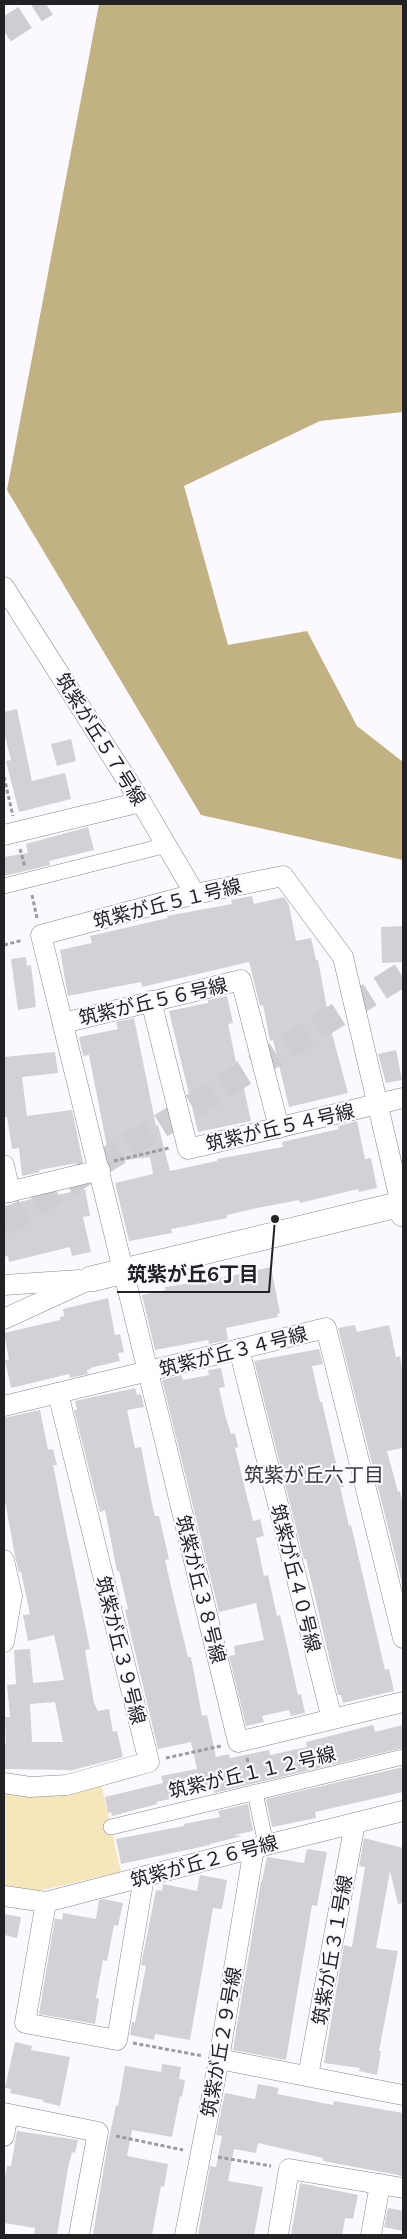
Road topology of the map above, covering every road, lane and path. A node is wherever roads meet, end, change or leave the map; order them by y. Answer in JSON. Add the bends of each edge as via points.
{"nodes":[{"id":1,"x":4,"y":587,"type":"edge"},
{"id":2,"x":4,"y":777,"type":"edge"},
{"id":3,"x":141,"y":802,"type":"junction"},
{"id":4,"x":10,"y":833,"type":"edge"},
{"id":5,"x":167,"y":845,"type":"junction"},
{"id":6,"x":28,"y":880,"type":"junction"},
{"id":7,"x":4,"y":886,"type":"edge"},
{"id":8,"x":195,"y":894,"type":"junction"},
{"id":9,"x":41,"y":935,"type":"junction"},
{"id":10,"x":152,"y":1002,"type":"junction"},
{"id":11,"x":63,"y":1022,"type":"junction"},
{"id":12,"x":403,"y":1098,"type":"edge"},
{"id":13,"x":378,"y":1104,"type":"junction"},
{"id":14,"x":279,"y":1128,"type":"junction"},
{"id":15,"x":186,"y":1144,"type":"junction"},
{"id":16,"x":4,"y":1165,"type":"edge"},
{"id":17,"x":100,"y":1168,"type":"junction"},
{"id":18,"x":7,"y":1192,"type":"edge"},
{"id":19,"x":402,"y":1207,"type":"edge"},
{"id":20,"x":125,"y":1270,"type":"junction"},
{"id":21,"x":91,"y":1279,"type":"junction"},
{"id":22,"x":4,"y":1285,"type":"edge"},
{"id":23,"x":4,"y":1319,"type":"edge"},
{"id":24,"x":239,"y":1349,"type":"junction"},
{"id":25,"x":147,"y":1371,"type":"junction"},
{"id":26,"x":58,"y":1393,"type":"junction"},
{"id":27,"x":4,"y":1406,"type":"edge"},
{"id":28,"x":4,"y":1560,"type":"edge"},
{"id":29,"x":403,"y":1638,"type":"edge"},
{"id":30,"x":4,"y":1642,"type":"edge"},
{"id":31,"x":403,"y":1702,"type":"edge"},
{"id":32,"x":332,"y":1720,"type":"junction"},
{"id":33,"x":238,"y":1742,"type":"junction"},
{"id":34,"x":403,"y":1757,"type":"edge"},
{"id":35,"x":149,"y":1762,"type":"junction"},
{"id":36,"x":4,"y":1783,"type":"edge"},
{"id":37,"x":255,"y":1792,"type":"junction"},
{"id":38,"x":403,"y":1811,"type":"edge"},
{"id":39,"x":355,"y":1823,"type":"junction"},
{"id":40,"x":111,"y":1827,"type":"dead end"},
{"id":41,"x":260,"y":1846,"type":"junction"},
{"id":42,"x":144,"y":1877,"type":"junction"},
{"id":43,"x":4,"y":1896,"type":"edge"},
{"id":44,"x":46,"y":1902,"type":"junction"},
{"id":45,"x":117,"y":2040,"type":"junction"},
{"id":46,"x":219,"y":2058,"type":"junction"},
{"id":47,"x":308,"y":2076,"type":"junction"},
{"id":48,"x":402,"y":2089,"type":"edge"},
{"id":49,"x":6,"y":2113,"type":"edge"},
{"id":50,"x":4,"y":2136,"type":"edge"},
{"id":51,"x":380,"y":2184,"type":"junction"},
{"id":52,"x":403,"y":2188,"type":"edge"},
{"id":53,"x":79,"y":2235,"type":"edge"},
{"id":54,"x":185,"y":2235,"type":"edge"},
{"id":55,"x":278,"y":2235,"type":"edge"},
{"id":56,"x":371,"y":2235,"type":"edge"}],
"edges":[{"from":1,"to":3,"type":"street","name":"筑紫が丘５７号線"},
{"from":2,"to":4,"type":"path"},
{"from":3,"to":4,"type":"street"},
{"from":3,"to":5,"type":"street","name":"筑紫が丘５７号線"},
{"from":4,"to":6,"type":"path"},
{"from":5,"to":6,"type":"street"},
{"from":5,"to":8,"type":"street","name":"筑紫が丘５７号線"},
{"from":6,"to":7,"type":"street"},
{"from":6,"to":9,"type":"path"},
{"from":8,"to":9,"type":"street","name":"筑紫が丘５１号線"},
{"from":8,"to":13,"type":"street","name":"筑紫が丘５１号線","via":[[283,876],[343,957]]},
{"from":9,"to":11,"type":"street"},
{"from":10,"to":11,"type":"street","name":"筑紫が丘５６号線"},
{"from":10,"to":14,"type":"street","name":"筑紫が丘５６号線","via":[[241,980]]},
{"from":10,"to":15,"type":"street","name":"筑紫が丘５４号線"},
{"from":11,"to":17,"type":"street"},
{"from":12,"to":13,"type":"street","name":"筑紫が丘５４号線"},
{"from":13,"to":14,"type":"street","name":"筑紫が丘５４号線"},
{"from":13,"to":19,"type":"street","name":"筑紫が丘５１号線"},
{"from":14,"to":15,"type":"street","name":"筑紫が丘５４号線","via":[[188,1150]]},
{"from":15,"to":17,"type":"path"},
{"from":16,"to":18,"type":"street"},
{"from":17,"to":18,"type":"street"},
{"from":17,"to":20,"type":"street"},
{"from":19,"to":20,"type":"street"},
{"from":20,"to":21,"type":"street"},
{"from":20,"to":25,"type":"street","name":"筑紫が丘３８号線"},
{"from":21,"to":22,"type":"street"},
{"from":21,"to":23,"type":"street"},
{"from":24,"to":25,"type":"street","name":"筑紫が丘３４号線"},
{"from":24,"to":29,"type":"street","name":"筑紫が丘３４号線","via":[[326,1328]]},
{"from":24,"to":32,"type":"street","name":"筑紫が丘４０号線"},
{"from":25,"to":26,"type":"street","name":"筑紫が丘３４号線"},
{"from":25,"to":33,"type":"street","name":"筑紫が丘３８号線"},
{"from":26,"to":27,"type":"street","name":"筑紫が丘３４号線"},
{"from":26,"to":35,"type":"street","name":"筑紫が丘３９号線"},
{"from":28,"to":30,"type":"street","via":[[12,1596]]},
{"from":31,"to":32,"type":"street"},
{"from":32,"to":33,"type":"street"},
{"from":33,"to":35,"type":"path"},
{"from":33,"to":37,"type":"path","via":[[246,1749]]},
{"from":34,"to":37,"type":"street","name":"筑紫が丘１１２号線"},
{"from":35,"to":36,"type":"street","via":[[67,1785],[30,1787]]},
{"from":37,"to":40,"type":"street","name":"筑紫が丘１１２号線"},
{"from":37,"to":41,"type":"street"},
{"from":38,"to":39,"type":"street","name":"筑紫が丘２６号線"},
{"from":39,"to":41,"type":"street","name":"筑紫が丘２６号線"},
{"from":39,"to":47,"type":"street","name":"筑紫が丘３１号線"},
{"from":41,"to":42,"type":"street","name":"筑紫が丘２６号線"},
{"from":41,"to":46,"type":"street","name":"筑紫が丘２９号線"},
{"from":42,"to":44,"type":"street","name":"筑紫が丘２６号線"},
{"from":42,"to":45,"type":"street"},
{"from":43,"to":44,"type":"street","name":"筑紫が丘２６号線"},
{"from":44,"to":45,"type":"street","via":[[25,2023]]},
{"from":45,"to":46,"type":"path"},
{"from":46,"to":47,"type":"street"},
{"from":46,"to":54,"type":"street","name":"筑紫が丘２９号線"},
{"from":47,"to":48,"type":"street"},
{"from":49,"to":50,"type":"street"},
{"from":49,"to":53,"type":"street","via":[[98,2132]]},
{"from":51,"to":52,"type":"street"},
{"from":51,"to":55,"type":"street","via":[[289,2169]]},
{"from":51,"to":56,"type":"street"}]}
